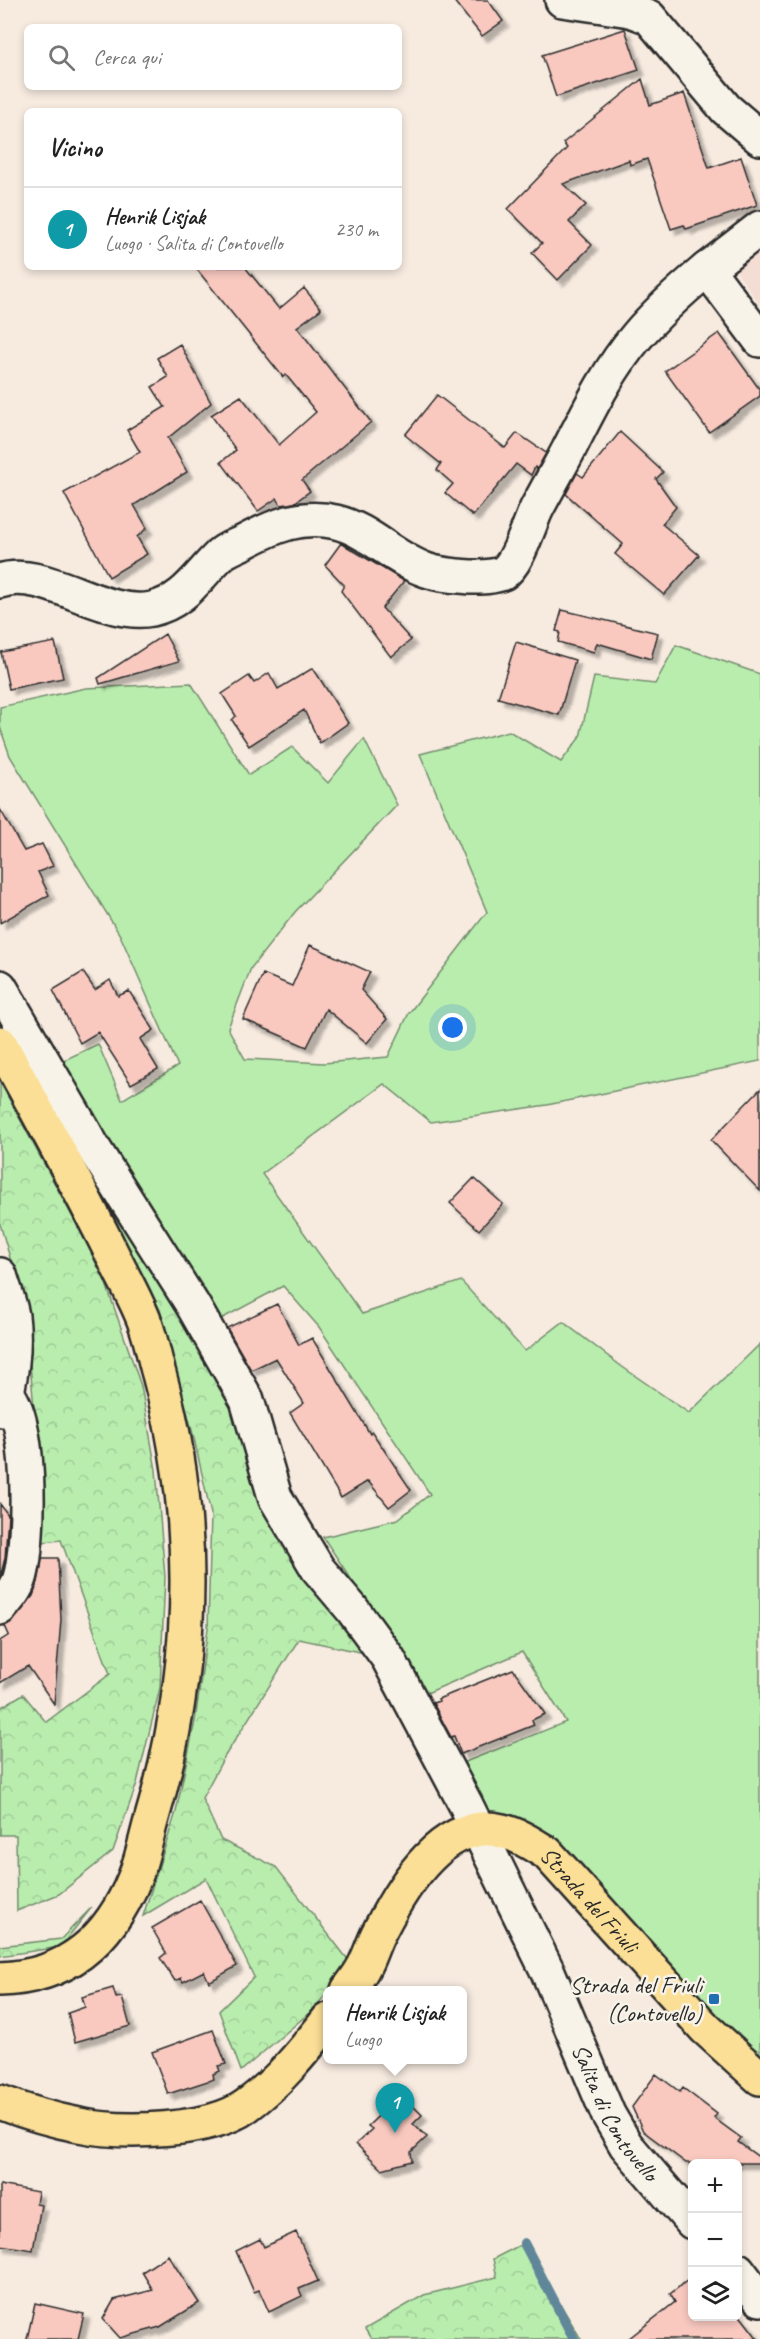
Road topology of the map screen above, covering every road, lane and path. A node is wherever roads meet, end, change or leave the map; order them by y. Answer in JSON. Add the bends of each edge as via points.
{"nodes":[{"id":1,"x":562,"y":0,"type":"edge"},
{"id":2,"x":760,"y":138,"type":"edge"},
{"id":3,"x":760,"y":228,"type":"edge"},
{"id":4,"x":707,"y":269,"type":"junction"},
{"id":5,"x":760,"y":340,"type":"edge"},
{"id":6,"x":0,"y":581,"type":"edge"},
{"id":7,"x":0,"y":987,"type":"edge"},
{"id":8,"x":0,"y":1043,"type":"edge"},
{"id":9,"x":0,"y":1275,"type":"edge"},
{"id":10,"x":2,"y":1398,"type":"edge"},
{"id":11,"x":0,"y":1608,"type":"edge"},
{"id":12,"x":477,"y":1831,"type":"junction"},
{"id":13,"x":0,"y":1979,"type":"edge"},
{"id":14,"x":351,"y":1986,"type":"edge"},
{"id":15,"x":323,"y":2026,"type":"edge"},
{"id":16,"x":760,"y":2078,"type":"edge"},
{"id":17,"x":0,"y":2102,"type":"edge"},
{"id":18,"x":688,"y":2216,"type":"edge"},
{"id":19,"x":742,"y":2276,"type":"edge"},
{"id":20,"x":760,"y":2299,"type":"edge"}],
"edges":[{"from":1,"to":2,"type":"street","via":[[630,10],[649,17],[726,109]]},
{"from":3,"to":4,"type":"street"},
{"from":4,"to":5,"type":"street"},
{"from":4,"to":6,"type":"street","via":[[636,337],[599,391],[505,572],[452,576],[424,570],[356,529],[337,522],[296,520],[270,528],[222,553],[192,587],[175,600],[153,608],[133,611],[45,582]]},
{"from":7,"to":12,"type":"street","name":"Salita di Contovello","via":[[247,1400],[275,1497],[318,1569],[388,1658]]},
{"from":8,"to":13,"type":"main road","via":[[145,1323],[171,1418],[182,1489],[187,1580],[186,1646],[172,1745],[135,1876],[125,1898],[99,1936],[77,1958],[46,1973]]},
{"from":9,"to":10,"type":"street","via":[[13,1331],[11,1368]]},
{"from":10,"to":11,"type":"street","via":[[17,1409],[28,1524],[20,1580]]},
{"from":12,"to":14,"type":"main road","via":[[463,1833],[419,1865]]},
{"from":12,"to":16,"type":"main road","name":"Strada del Friuli","via":[[500,1830],[547,1853],[705,2028]]},
{"from":12,"to":18,"type":"street","name":"Salita di Contovello","via":[[548,1972],[608,2114],[626,2145]]},
{"from":15,"to":17,"type":"main road","via":[[277,2080],[244,2108],[179,2128],[82,2126]]},
{"from":19,"to":20,"type":"street"}]}
